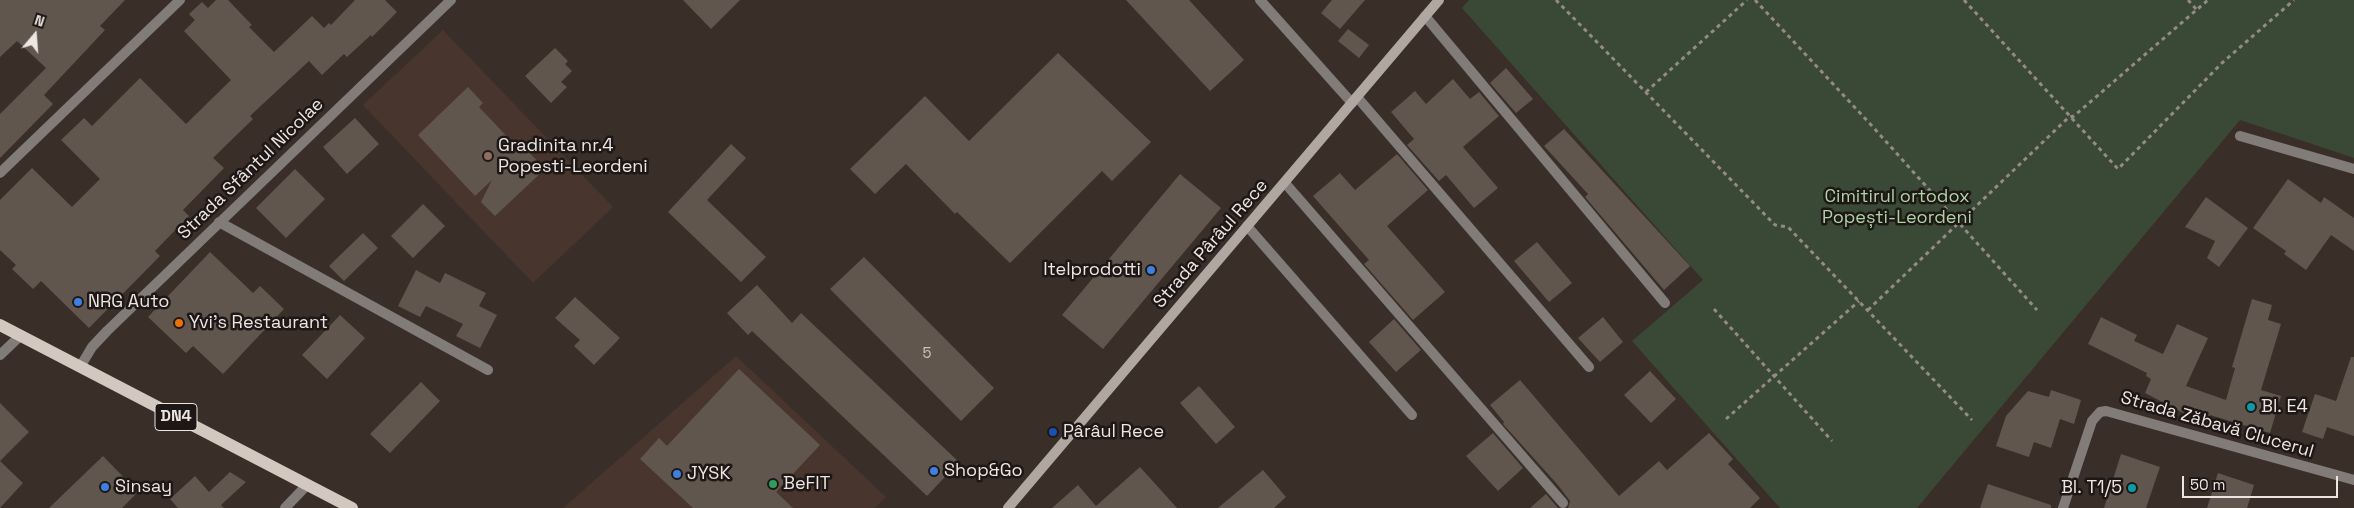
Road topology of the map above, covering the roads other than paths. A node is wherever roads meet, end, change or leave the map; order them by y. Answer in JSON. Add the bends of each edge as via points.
{"nodes":[{"id":1,"x":180,"y":0,"type":"edge"},
{"id":2,"x":451,"y":0,"type":"edge"},
{"id":3,"x":1260,"y":0,"type":"edge"},
{"id":4,"x":1439,"y":0,"type":"edge"},
{"id":5,"x":1425,"y":16,"type":"junction"},
{"id":6,"x":1354,"y":100,"type":"junction"},
{"id":7,"x":2240,"y":136,"type":"dead end"},
{"id":8,"x":2354,"y":169,"type":"edge"},
{"id":9,"x":0,"y":173,"type":"edge"},
{"id":10,"x":1285,"y":183,"type":"junction"},
{"id":11,"x":219,"y":222,"type":"junction"},
{"id":12,"x":1247,"y":226,"type":"junction"},
{"id":13,"x":1665,"y":303,"type":"dead end"},
{"id":14,"x":0,"y":325,"type":"edge"},
{"id":15,"x":20,"y":336,"type":"junction"},
{"id":16,"x":0,"y":355,"type":"edge"},
{"id":17,"x":80,"y":367,"type":"junction"},
{"id":18,"x":1588,"y":367,"type":"dead end"},
{"id":19,"x":488,"y":370,"type":"dead end"},
{"id":20,"x":1412,"y":415,"type":"dead end"},
{"id":21,"x":2354,"y":480,"type":"edge"},
{"id":22,"x":308,"y":485,"type":"junction"},
{"id":23,"x":1563,"y":503,"type":"dead end"},
{"id":24,"x":285,"y":508,"type":"edge"},
{"id":25,"x":352,"y":508,"type":"edge"},
{"id":26,"x":1008,"y":508,"type":"edge"},
{"id":27,"x":2063,"y":508,"type":"edge"}],
"edges":[{"from":1,"to":9,"type":"street"},
{"from":2,"to":11,"type":"street","name":"Strada Sfântul Nicolae"},
{"from":3,"to":6,"type":"street"},
{"from":4,"to":5,"type":"street","name":"Strada Pârâul Rece"},
{"from":5,"to":6,"type":"street","name":"Strada Pârâul Rece"},
{"from":5,"to":13,"type":"street"},
{"from":6,"to":10,"type":"street","name":"Strada Pârâul Rece"},
{"from":6,"to":18,"type":"street"},
{"from":7,"to":8,"type":"street"},
{"from":10,"to":12,"type":"street","name":"Strada Pârâul Rece"},
{"from":10,"to":23,"type":"street"},
{"from":11,"to":17,"type":"street","name":"Strada Sfântul Nicolae","via":[[99,339]]},
{"from":11,"to":19,"type":"street"},
{"from":12,"to":20,"type":"street"},
{"from":12,"to":26,"type":"street","name":"Strada Pârâul Rece"},
{"from":14,"to":15,"type":"main road","number":"DN4"},
{"from":15,"to":16,"type":"street"},
{"from":15,"to":17,"type":"main road","number":"DN4"},
{"from":17,"to":22,"type":"main road","number":"DN4"},
{"from":21,"to":27,"type":"street","name":"Strada Zăbavă Clucerul","via":[[2112,411],[2100,412],[2092,421]]},
{"from":22,"to":24,"type":"street"},
{"from":22,"to":25,"type":"main road","number":"DN4"}]}
